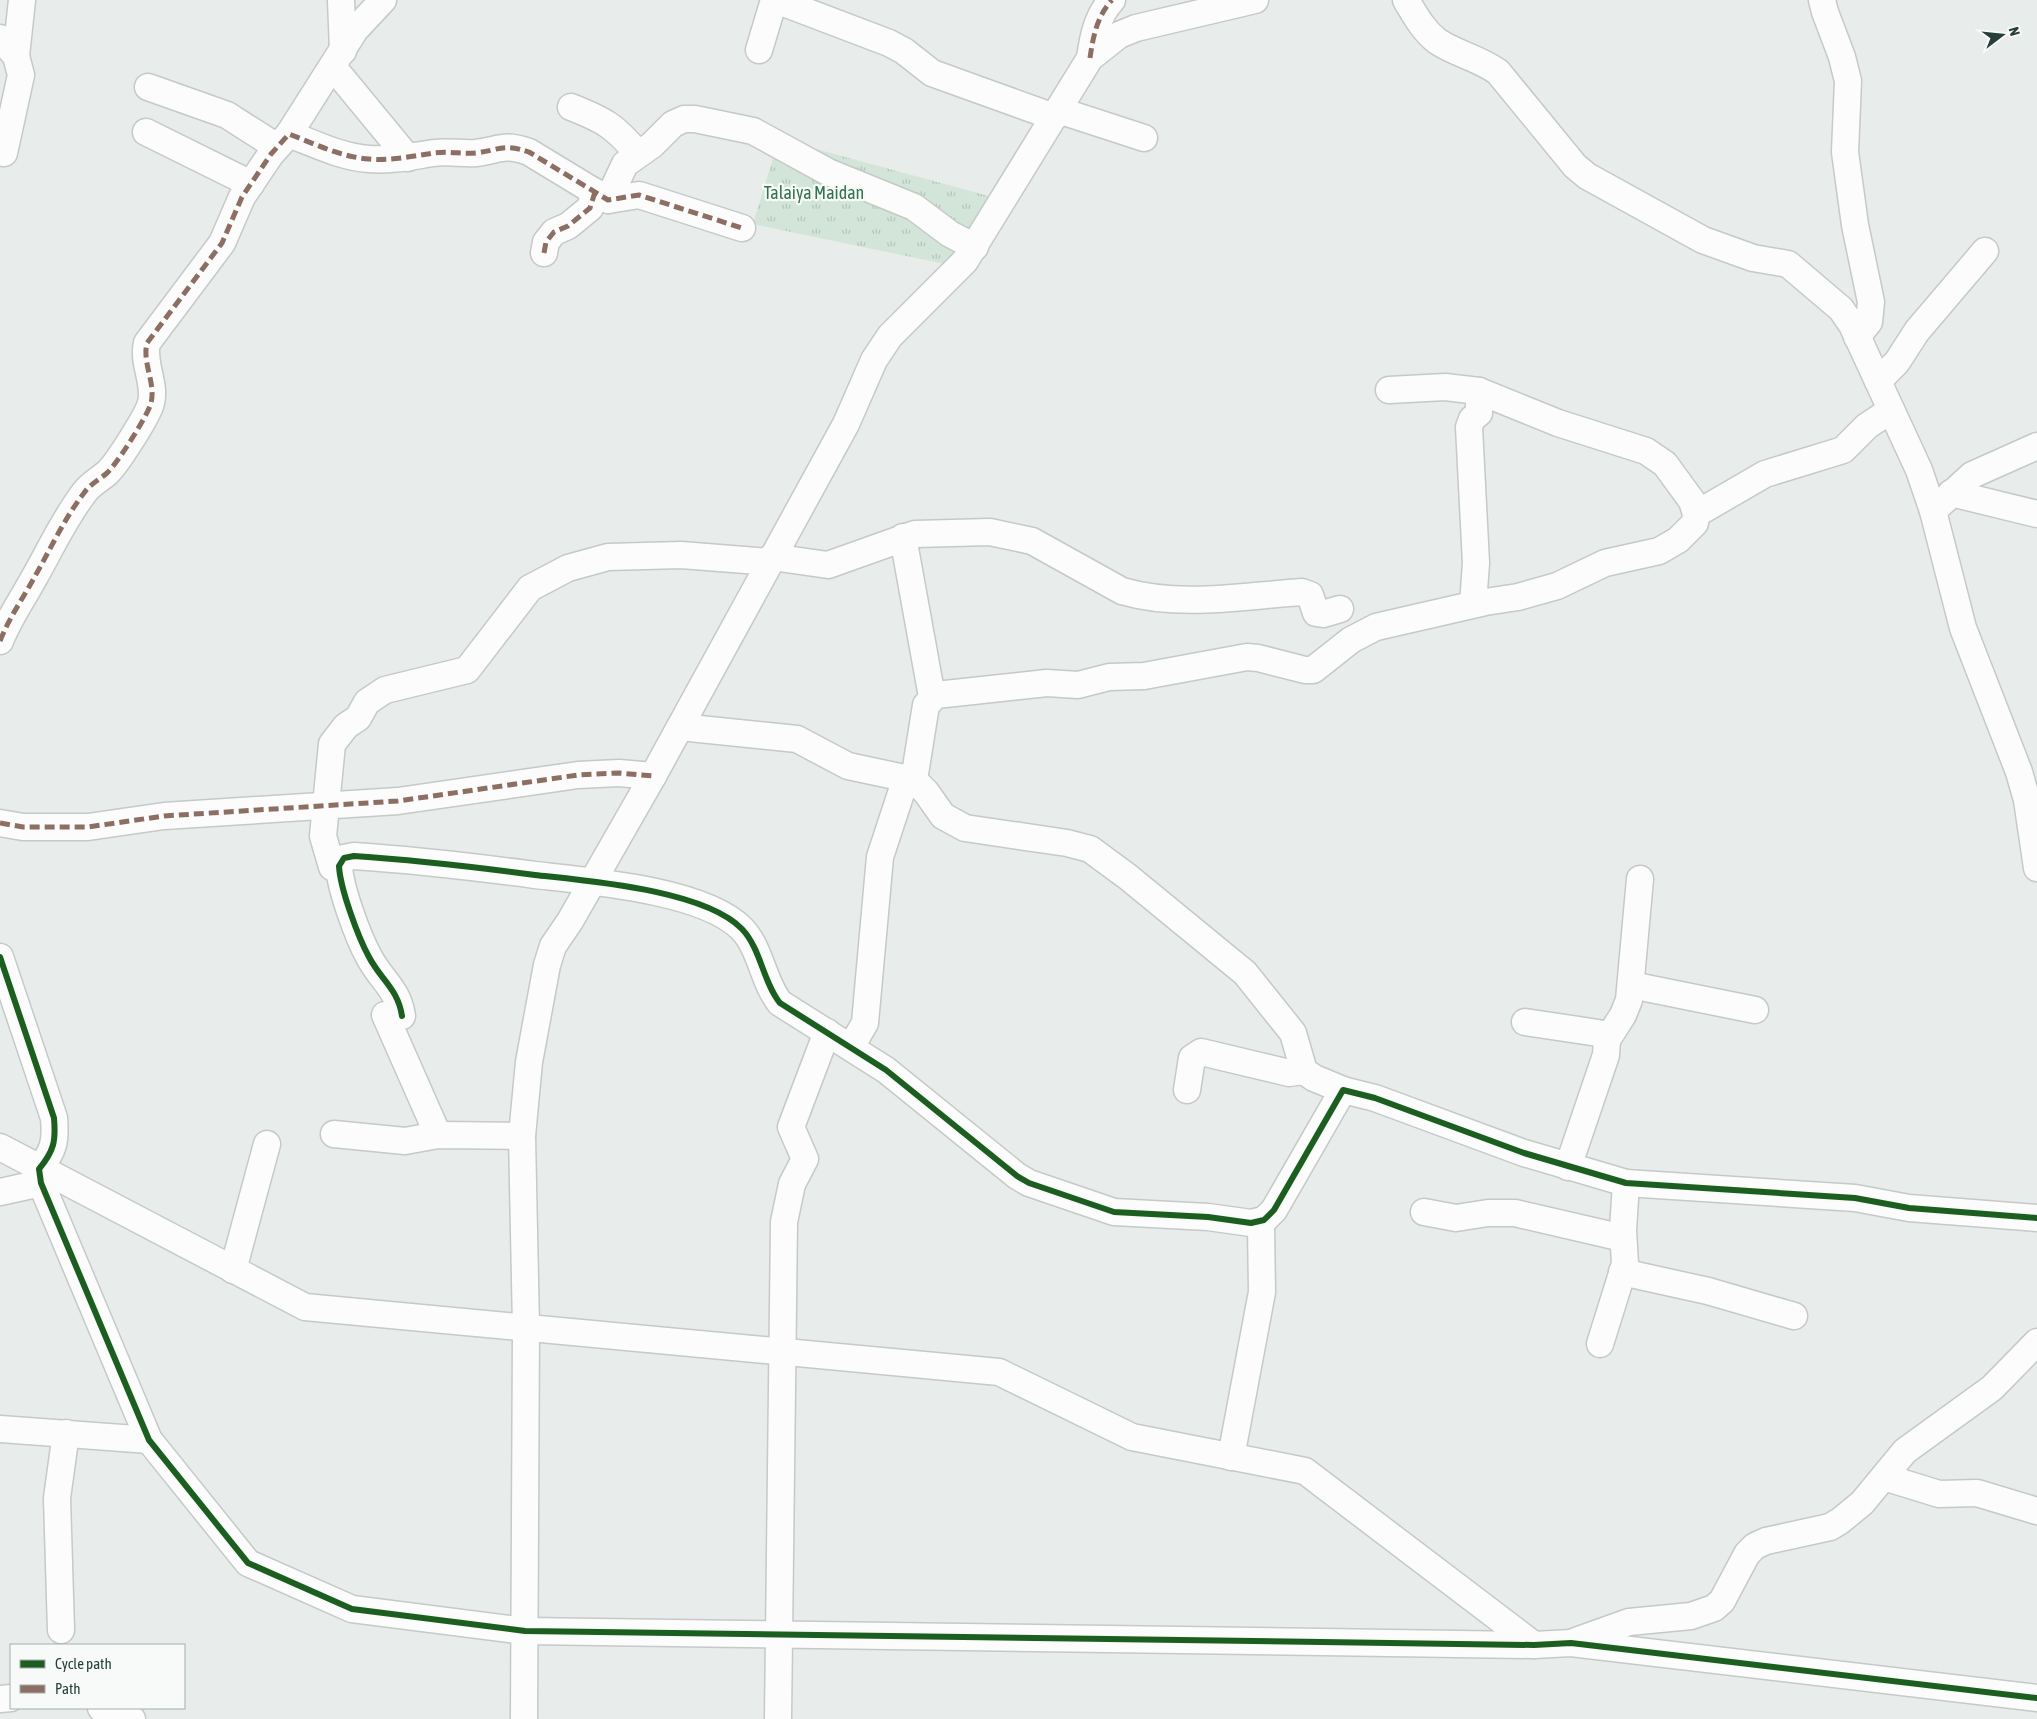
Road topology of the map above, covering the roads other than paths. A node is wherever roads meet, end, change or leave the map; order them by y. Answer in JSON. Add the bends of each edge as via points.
{"nodes":[{"id":1,"x":22,"y":0,"type":"edge"},
{"id":2,"x":341,"y":0,"type":"edge"},
{"id":3,"x":383,"y":0,"type":"edge"},
{"id":4,"x":775,"y":0,"type":"edge"},
{"id":5,"x":1112,"y":0,"type":"edge"},
{"id":6,"x":1255,"y":0,"type":"edge"},
{"id":7,"x":1406,"y":0,"type":"edge"},
{"id":8,"x":1822,"y":0,"type":"edge"},
{"id":9,"x":8,"y":47,"type":"edge"},
{"id":10,"x":759,"y":50,"type":"dead end"},
{"id":11,"x":1090,"y":58,"type":"junction"},
{"id":12,"x":338,"y":59,"type":"junction"},
{"id":13,"x":148,"y":87,"type":"dead end"},
{"id":14,"x":572,"y":106,"type":"dead end"},
{"id":15,"x":1056,"y":113,"type":"junction"},
{"id":16,"x":146,"y":132,"type":"dead end"},
{"id":17,"x":1144,"y":138,"type":"dead end"},
{"id":18,"x":283,"y":140,"type":"junction"},
{"id":19,"x":4,"y":153,"type":"dead end"},
{"id":20,"x":638,"y":154,"type":"junction"},
{"id":21,"x":408,"y":158,"type":"junction"},
{"id":22,"x":251,"y":184,"type":"junction"},
{"id":23,"x":602,"y":196,"type":"junction"},
{"id":24,"x":742,"y":228,"type":"dead end"},
{"id":25,"x":975,"y":246,"type":"junction"},
{"id":26,"x":1985,"y":251,"type":"dead end"},
{"id":27,"x":544,"y":254,"type":"dead end"},
{"id":28,"x":1857,"y":337,"type":"junction"},
{"id":29,"x":1878,"y":382,"type":"junction"},
{"id":30,"x":1389,"y":390,"type":"dead end"},
{"id":31,"x":1479,"y":391,"type":"junction"},
{"id":32,"x":1891,"y":410,"type":"junction"},
{"id":33,"x":2037,"y":446,"type":"edge"},
{"id":34,"x":1942,"y":502,"type":"junction"},
{"id":35,"x":1696,"y":514,"type":"junction"},
{"id":36,"x":2037,"y":514,"type":"edge"},
{"id":37,"x":903,"y":537,"type":"junction"},
{"id":38,"x":771,"y":559,"type":"junction"},
{"id":39,"x":1473,"y":604,"type":"junction"},
{"id":40,"x":1340,"y":609,"type":"dead end"},
{"id":41,"x":0,"y":641,"type":"edge"},
{"id":42,"x":932,"y":697,"type":"junction"},
{"id":43,"x":680,"y":727,"type":"junction"},
{"id":44,"x":653,"y":776,"type":"junction"},
{"id":45,"x":910,"y":779,"type":"junction"},
{"id":46,"x":326,"y":805,"type":"junction"},
{"id":47,"x":0,"y":823,"type":"edge"},
{"id":48,"x":332,"y":867,"type":"dead end"},
{"id":49,"x":2037,"y":868,"type":"edge"},
{"id":50,"x":1640,"y":879,"type":"dead end"},
{"id":51,"x":592,"y":882,"type":"junction"},
{"id":52,"x":0,"y":957,"type":"edge"},
{"id":53,"x":1631,"y":985,"type":"junction"},
{"id":54,"x":1755,"y":1010,"type":"dead end"},
{"id":55,"x":1525,"y":1022,"type":"dead end"},
{"id":56,"x":827,"y":1032,"type":"junction"},
{"id":57,"x":1607,"y":1040,"type":"junction"},
{"id":58,"x":851,"y":1047,"type":"junction"},
{"id":59,"x":1304,"y":1071,"type":"junction"},
{"id":60,"x":1187,"y":1090,"type":"dead end"},
{"id":61,"x":1343,"y":1090,"type":"junction"},
{"id":62,"x":334,"y":1134,"type":"dead end"},
{"id":63,"x":438,"y":1135,"type":"junction"},
{"id":64,"x":522,"y":1136,"type":"junction"},
{"id":65,"x":267,"y":1144,"type":"dead end"},
{"id":66,"x":0,"y":1147,"type":"edge"},
{"id":67,"x":1568,"y":1167,"type":"junction"},
{"id":68,"x":40,"y":1176,"type":"junction"},
{"id":69,"x":1626,"y":1184,"type":"junction"},
{"id":70,"x":0,"y":1192,"type":"edge"},
{"id":71,"x":1424,"y":1212,"type":"dead end"},
{"id":72,"x":2037,"y":1218,"type":"edge"},
{"id":73,"x":1264,"y":1220,"type":"junction"},
{"id":74,"x":1623,"y":1238,"type":"junction"},
{"id":75,"x":233,"y":1270,"type":"junction"},
{"id":76,"x":1622,"y":1272,"type":"junction"},
{"id":77,"x":1794,"y":1316,"type":"dead end"},
{"id":78,"x":526,"y":1328,"type":"junction"},
{"id":79,"x":2037,"y":1342,"type":"edge"},
{"id":80,"x":1600,"y":1344,"type":"dead end"},
{"id":81,"x":784,"y":1352,"type":"junction"},
{"id":82,"x":0,"y":1429,"type":"edge"},
{"id":83,"x":66,"y":1433,"type":"junction"},
{"id":84,"x":149,"y":1440,"type":"junction"},
{"id":85,"x":1231,"y":1457,"type":"junction"},
{"id":86,"x":1884,"y":1477,"type":"junction"},
{"id":87,"x":2037,"y":1511,"type":"edge"},
{"id":88,"x":61,"y":1630,"type":"dead end"},
{"id":89,"x":525,"y":1631,"type":"junction"},
{"id":90,"x":778,"y":1635,"type":"junction"},
{"id":91,"x":1582,"y":1644,"type":"junction"},
{"id":92,"x":1534,"y":1645,"type":"junction"},
{"id":93,"x":2037,"y":1698,"type":"edge"},
{"id":94,"x":104,"y":1709,"type":"edge"},
{"id":95,"x":132,"y":1719,"type":"edge"},
{"id":96,"x":524,"y":1719,"type":"edge"},
{"id":97,"x":778,"y":1719,"type":"edge"}],
"edges":[{"from":1,"to":9,"type":"street"},
{"from":2,"to":12,"type":"street"},
{"from":3,"to":12,"type":"street","via":[[355,30]]},
{"from":4,"to":10,"type":"street"},
{"from":4,"to":15,"type":"street","via":[[889,43],[932,73]]},
{"from":5,"to":11,"type":"street","via":[[1092,38]]},
{"from":6,"to":11,"type":"street","via":[[1136,28],[1119,35]]},
{"from":7,"to":28,"type":"street","via":[[1422,26],[1438,41],[1498,72],[1575,166],[1587,176],[1698,238],[1754,258],[1788,264],[1841,309]]},
{"from":8,"to":28,"type":"street","via":[[1848,81],[1845,152],[1855,225],[1871,302],[1869,322]]},
{"from":9,"to":19,"type":"street","via":[[21,75]]},
{"from":11,"to":15,"type":"street"},
{"from":12,"to":18,"type":"street"},
{"from":12,"to":21,"type":"street"},
{"from":13,"to":18,"type":"street","via":[[227,115]]},
{"from":14,"to":20,"type":"street","via":[[605,121],[621,133]]},
{"from":15,"to":17,"type":"street"},
{"from":15,"to":25,"type":"street"},
{"from":16,"to":22,"type":"street"},
{"from":18,"to":21,"type":"street","via":[[356,158]]},
{"from":18,"to":22,"type":"street"},
{"from":20,"to":23,"type":"street","via":[[626,164]]},
{"from":20,"to":25,"type":"street","via":[[652,146],[673,124],[684,119],[753,131],[828,172],[914,207],[950,234]]},
{"from":21,"to":23,"type":"street","via":[[435,153],[478,153],[504,146],[516,148],[529,152]]},
{"from":22,"to":41,"type":"street","via":[[222,243],[147,343],[145,353],[152,393],[147,410],[118,460],[89,486],[73,509],[8,618]]},
{"from":23,"to":24,"type":"street","via":[[639,195]]},
{"from":23,"to":27,"type":"street","via":[[568,226],[554,232],[546,242]]},
{"from":25,"to":38,"type":"street","via":[[958,270],[927,298],[874,360],[846,424]]},
{"from":26,"to":29,"type":"street"},
{"from":28,"to":29,"type":"street"},
{"from":29,"to":32,"type":"street"},
{"from":30,"to":31,"type":"street","via":[[1445,387]]},
{"from":31,"to":35,"type":"street","via":[[1558,423],[1646,450],[1665,464],[1692,501]]},
{"from":31,"to":39,"type":"street","via":[[1479,413],[1469,427],[1476,563]]},
{"from":32,"to":34,"type":"street","via":[[1919,470]]},
{"from":32,"to":35,"type":"street","via":[[1872,422],[1843,450],[1765,474]]},
{"from":33,"to":34,"type":"street","via":[[1972,475]]},
{"from":34,"to":36,"type":"street"},
{"from":34,"to":49,"type":"street","via":[[1963,628],[2019,772],[2027,800]]},
{"from":35,"to":39,"type":"street","via":[[1695,523],[1687,533],[1659,551],[1605,564],[1557,586],[1518,597]]},
{"from":37,"to":38,"type":"street","via":[[828,565]]},
{"from":37,"to":40,"type":"street","via":[[927,532],[1006,534],[1032,541],[1122,591],[1135,594],[1166,599],[1201,599],[1302,592],[1310,595],[1316,613]]},
{"from":37,"to":42,"type":"street"},
{"from":38,"to":43,"type":"street"},
{"from":38,"to":46,"type":"street","via":[[680,555],[608,557],[568,568],[530,588],[467,670],[385,690],[367,702],[358,718],[346,726],[332,744]]},
{"from":39,"to":42,"type":"street","via":[[1376,627],[1351,640],[1313,670],[1247,657],[1152,675],[1109,677],[1078,685],[1047,683]]},
{"from":42,"to":45,"type":"street","via":[[926,705]]},
{"from":43,"to":44,"type":"street"},
{"from":43,"to":45,"type":"street","via":[[797,739],[848,766]]},
{"from":44,"to":46,"type":"street","via":[[620,772],[578,775],[398,802]]},
{"from":44,"to":51,"type":"street"},
{"from":45,"to":58,"type":"street","via":[[880,857],[865,1023]]},
{"from":45,"to":59,"type":"street","via":[[926,792],[943,816],[965,828],[1068,842],[1098,854],[1245,972],[1293,1033]]},
{"from":46,"to":47,"type":"street","via":[[164,816],[88,827],[23,827]]},
{"from":46,"to":48,"type":"street","via":[[323,836]]},
{"from":50,"to":53,"type":"street"},
{"from":51,"to":56,"type":"street","via":[[694,903],[726,918],[742,929],[750,941],[780,1003]]},
{"from":51,"to":63,"type":"street","via":[[451,864],[354,856],[344,858],[339,866],[340,879],[362,942],[377,970],[400,1000],[393,1016]]},
{"from":51,"to":64,"type":"street","via":[[553,946],[547,965],[526,1082]]},
{"from":52,"to":68,"type":"street","via":[[54,1118],[56,1140]]},
{"from":53,"to":54,"type":"street"},
{"from":53,"to":57,"type":"street","via":[[1623,1015]]},
{"from":55,"to":57,"type":"street","via":[[1598,1033]]},
{"from":56,"to":58,"type":"street"},
{"from":56,"to":81,"type":"street","via":[[791,1127],[805,1159],[792,1184],[784,1222]]},
{"from":57,"to":67,"type":"street","via":[[1606,1055]]},
{"from":58,"to":73,"type":"street","via":[[886,1070],[1029,1183],[1114,1212],[1208,1217],[1251,1224]]},
{"from":59,"to":60,"type":"street","via":[[1289,1072],[1201,1052],[1192,1058]]},
{"from":59,"to":61,"type":"street"},
{"from":61,"to":67,"type":"street","via":[[1375,1098]]},
{"from":61,"to":73,"type":"street","via":[[1274,1210]]},
{"from":62,"to":63,"type":"street","via":[[405,1142]]},
{"from":63,"to":64,"type":"street"},
{"from":64,"to":78,"type":"street"},
{"from":65,"to":75,"type":"street"},
{"from":66,"to":68,"type":"street"},
{"from":67,"to":69,"type":"street"},
{"from":68,"to":70,"type":"street"},
{"from":68,"to":75,"type":"street"},
{"from":68,"to":84,"type":"street"},
{"from":69,"to":72,"type":"street","via":[[1855,1198],[1909,1208]]},
{"from":69,"to":74,"type":"street"},
{"from":71,"to":74,"type":"street","via":[[1456,1218],[1515,1213]]},
{"from":73,"to":85,"type":"street","via":[[1261,1226],[1262,1292]]},
{"from":74,"to":76,"type":"street","via":[[1626,1253]]},
{"from":75,"to":78,"type":"street","via":[[305,1307]]},
{"from":76,"to":77,"type":"street"},
{"from":76,"to":80,"type":"street"},
{"from":78,"to":81,"type":"street"},
{"from":78,"to":89,"type":"street"},
{"from":79,"to":86,"type":"street","via":[[2004,1378],[1905,1451]]},
{"from":81,"to":85,"type":"street","via":[[999,1372],[1132,1437]]},
{"from":81,"to":90,"type":"street"},
{"from":82,"to":83,"type":"street"},
{"from":83,"to":84,"type":"street"},
{"from":83,"to":88,"type":"street","via":[[57,1498]]},
{"from":84,"to":89,"type":"street","via":[[248,1563],[352,1609]]},
{"from":85,"to":92,"type":"street","via":[[1305,1471]]},
{"from":86,"to":87,"type":"street","via":[[1939,1494],[1977,1493]]},
{"from":86,"to":91,"type":"street","via":[[1862,1503],[1830,1527],[1756,1546],[1747,1554],[1722,1601],[1714,1608],[1691,1616],[1629,1622]]},
{"from":89,"to":90,"type":"street"},
{"from":89,"to":96,"type":"street"},
{"from":90,"to":92,"type":"street"},
{"from":90,"to":97,"type":"street"},
{"from":91,"to":92,"type":"street"},
{"from":91,"to":93,"type":"street"},
{"from":94,"to":95,"type":"street"}]}
